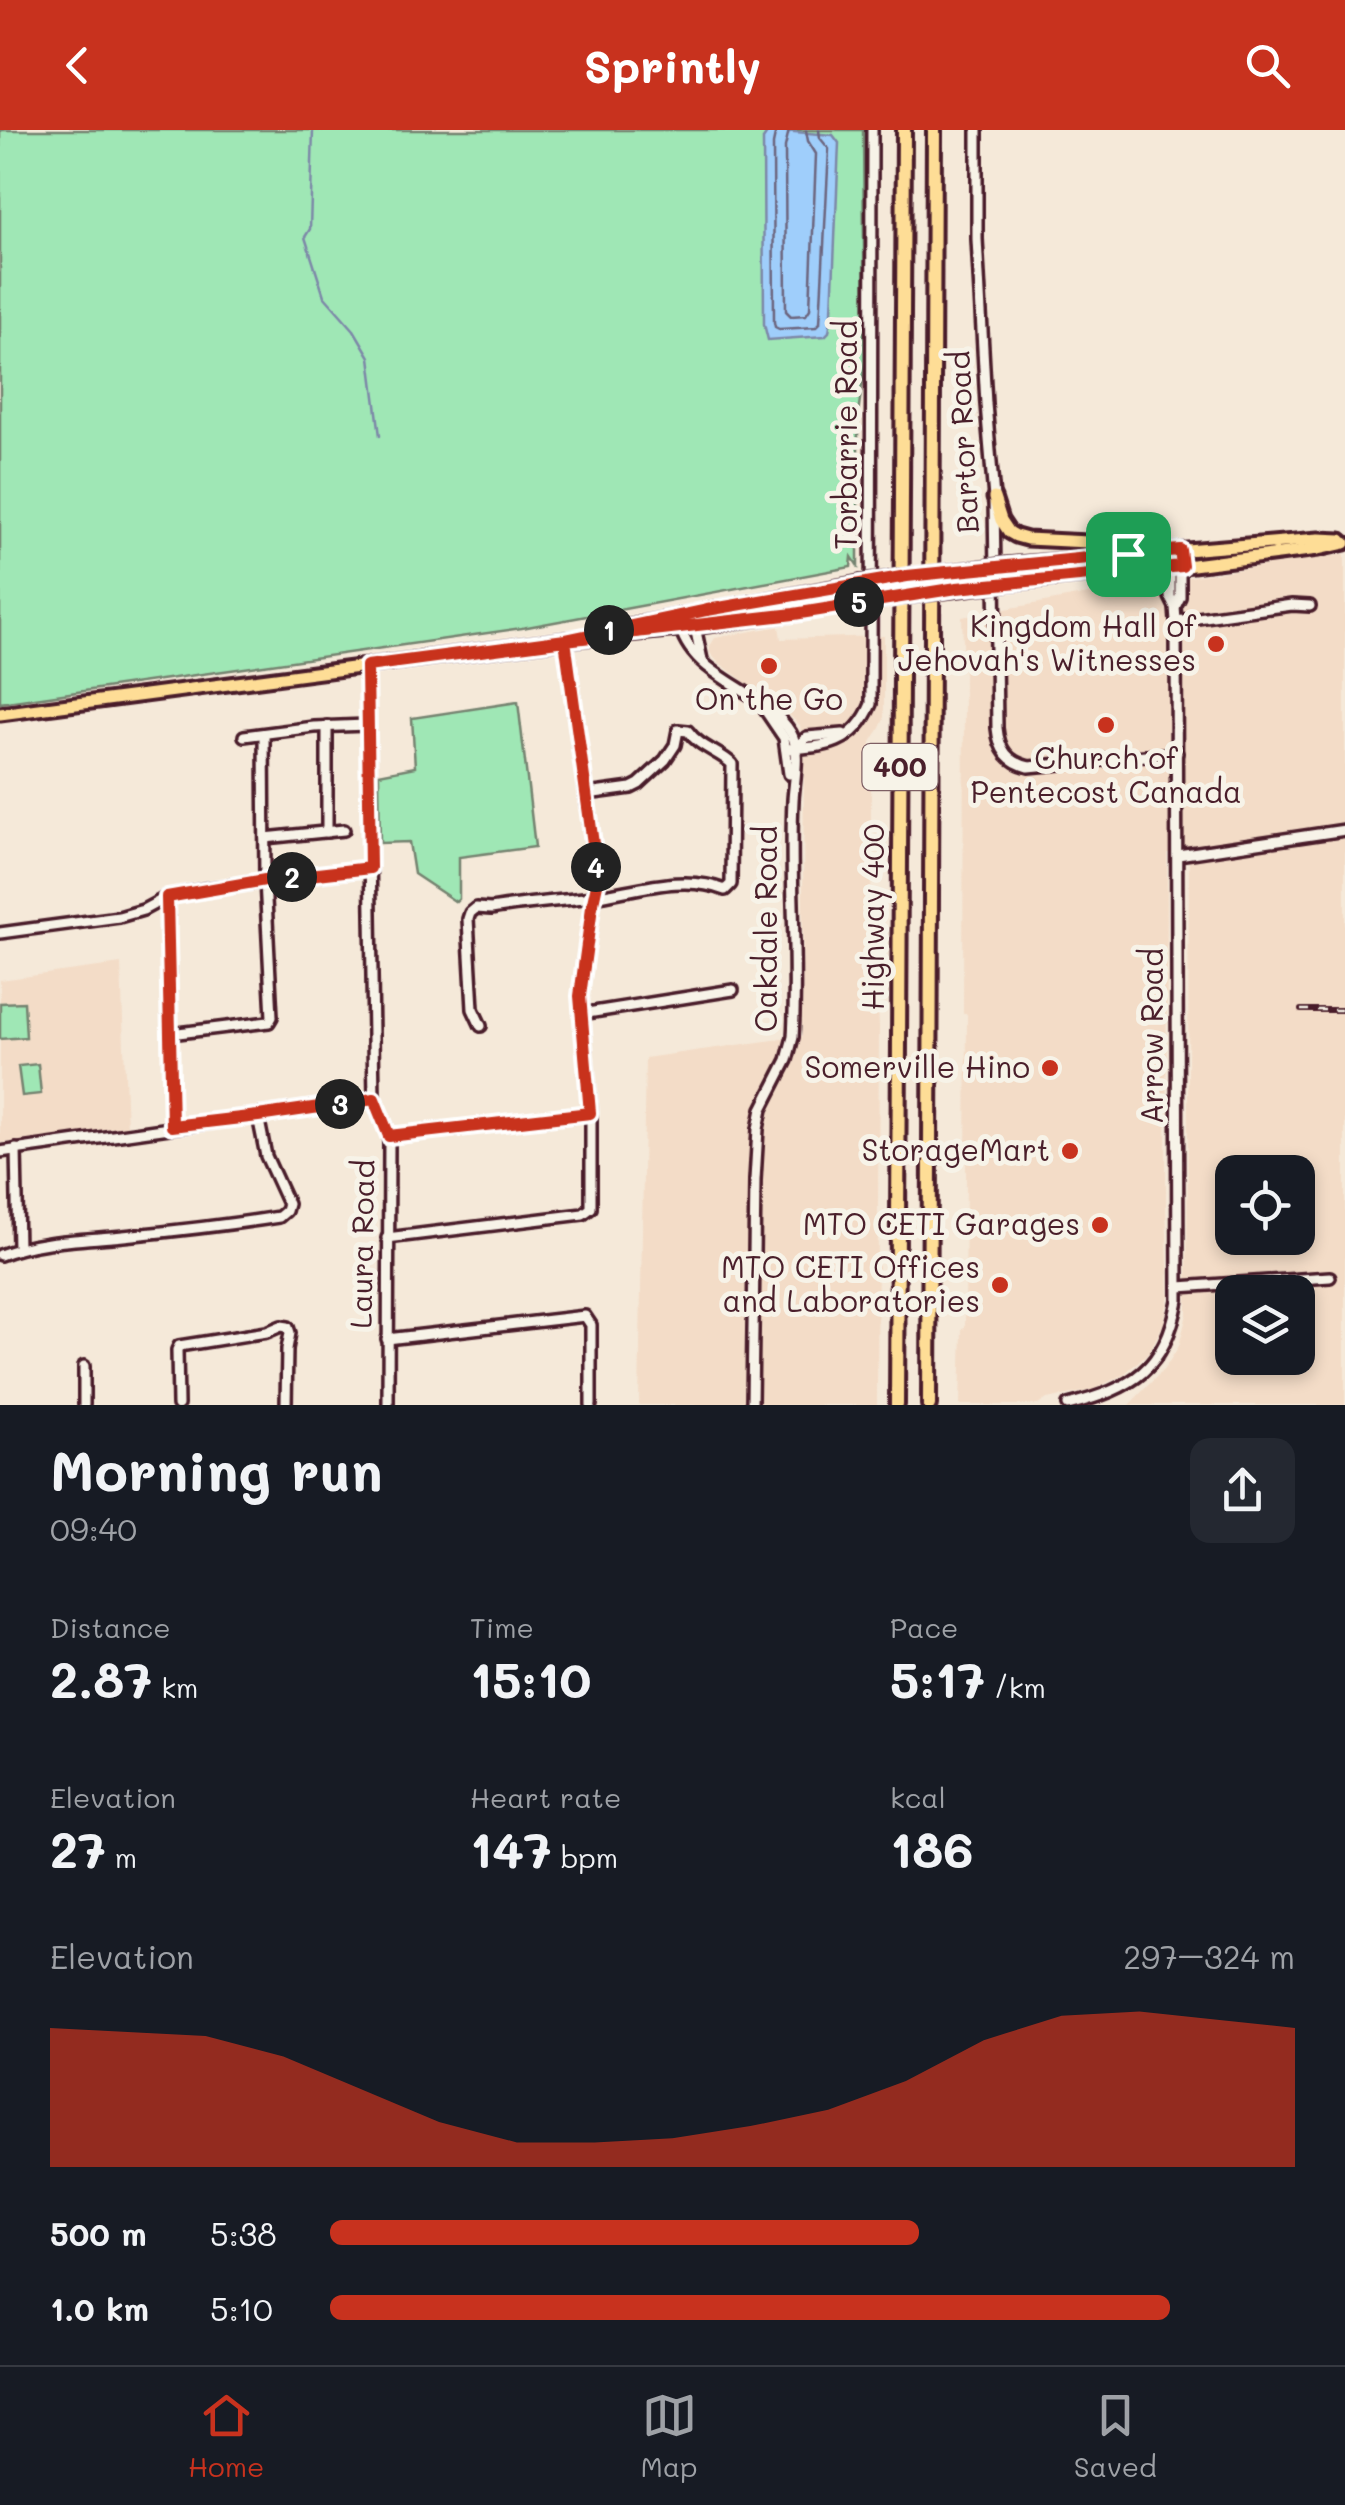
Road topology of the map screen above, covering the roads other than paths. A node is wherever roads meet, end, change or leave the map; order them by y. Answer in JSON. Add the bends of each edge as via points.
{"nodes":[{"id":1,"x":872,"y":130,"type":"edge"},
{"id":2,"x":904,"y":130,"type":"edge"},
{"id":3,"x":934,"y":130,"type":"edge"},
{"id":4,"x":977,"y":130,"type":"edge"},
{"id":5,"x":994,"y":498,"type":"junction"},
{"id":6,"x":1345,"y":541,"type":"edge"},
{"id":7,"x":1175,"y":551,"type":"junction"},
{"id":8,"x":1128,"y":554,"type":"junction"},
{"id":9,"x":1176,"y":566,"type":"junction"},
{"id":10,"x":1310,"y":606,"type":"dead end"},
{"id":11,"x":686,"y":621,"type":"junction"},
{"id":12,"x":1176,"y":621,"type":"junction"},
{"id":13,"x":565,"y":640,"type":"junction"},
{"id":14,"x":703,"y":663,"type":"junction"},
{"id":15,"x":367,"y":666,"type":"junction"},
{"id":16,"x":0,"y":714,"type":"edge"},
{"id":17,"x":367,"y":725,"type":"junction"},
{"id":18,"x":327,"y":726,"type":"junction"},
{"id":19,"x":264,"y":734,"type":"junction"},
{"id":20,"x":244,"y":736,"type":"dead end"},
{"id":21,"x":791,"y":748,"type":"junction"},
{"id":22,"x":1177,"y":753,"type":"junction"},
{"id":23,"x":586,"y":794,"type":"junction"},
{"id":24,"x":344,"y":830,"type":"dead end"},
{"id":25,"x":1345,"y":830,"type":"edge"},
{"id":26,"x":327,"y":832,"type":"junction"},
{"id":27,"x":265,"y":838,"type":"junction"},
{"id":28,"x":1178,"y":855,"type":"junction"},
{"id":29,"x":370,"y":868,"type":"junction"},
{"id":30,"x":265,"y":880,"type":"junction"},
{"id":31,"x":167,"y":897,"type":"junction"},
{"id":32,"x":594,"y":897,"type":"junction"},
{"id":33,"x":0,"y":933,"type":"edge"},
{"id":34,"x":733,"y":990,"type":"dead end"},
{"id":35,"x":580,"y":1014,"type":"junction"},
{"id":36,"x":481,"y":1026,"type":"dead end"},
{"id":37,"x":170,"y":1034,"type":"junction"},
{"id":38,"x":374,"y":1099,"type":"junction"},
{"id":39,"x":590,"y":1113,"type":"junction"},
{"id":40,"x":258,"y":1116,"type":"junction"},
{"id":41,"x":172,"y":1126,"type":"junction"},
{"id":42,"x":389,"y":1136,"type":"junction"},
{"id":43,"x":16,"y":1149,"type":"junction"},
{"id":44,"x":0,"y":1152,"type":"edge"},
{"id":45,"x":387,"y":1238,"type":"junction"},
{"id":46,"x":18,"y":1248,"type":"junction"},
{"id":47,"x":0,"y":1255,"type":"edge"},
{"id":48,"x":1330,"y":1276,"type":"dead end"},
{"id":49,"x":1179,"y":1287,"type":"junction"},
{"id":50,"x":387,"y":1339,"type":"junction"},
{"id":51,"x":84,"y":1366,"type":"dead end"},
{"id":52,"x":84,"y":1405,"type":"edge"},
{"id":53,"x":178,"y":1405,"type":"edge"},
{"id":54,"x":286,"y":1405,"type":"edge"},
{"id":55,"x":388,"y":1405,"type":"edge"},
{"id":56,"x":591,"y":1405,"type":"edge"},
{"id":57,"x":752,"y":1405,"type":"edge"},
{"id":58,"x":897,"y":1405,"type":"edge"},
{"id":59,"x":929,"y":1405,"type":"edge"},
{"id":60,"x":1068,"y":1405,"type":"edge"}],
"edges":[{"from":1,"to":21,"type":"street","name":"Torbarrie Road","via":[[871,704],[864,722],[834,744]]},
{"from":2,"to":58,"type":"highway","name":"Highway 400","number":"400"},
{"from":3,"to":59,"type":"highway","name":"Highway 400","number":"400"},
{"from":4,"to":5,"type":"street","name":"Bartor Road"},
{"from":5,"to":8,"type":"main road","via":[[1001,520],[1019,538],[1088,542]]},
{"from":5,"to":22,"type":"street","name":"Bartor Road","via":[[1001,748],[1016,764],[1040,767]]},
{"from":6,"to":7,"type":"main road"},
{"from":6,"to":9,"type":"main road"},
{"from":7,"to":8,"type":"main road"},
{"from":7,"to":9,"type":"street","name":"Arrow Road"},
{"from":8,"to":11,"type":"main road","bridge":true,"via":[[859,584]]},
{"from":9,"to":11,"type":"main road","bridge":true,"via":[[794,614]]},
{"from":9,"to":12,"type":"street","name":"Arrow Road"},
{"from":10,"to":12,"type":"street"},
{"from":11,"to":13,"type":"main road"},
{"from":11,"to":14,"type":"street"},
{"from":11,"to":14,"type":"street","via":[[686,646]]},
{"from":12,"to":22,"type":"street","name":"Arrow Road"},
{"from":13,"to":15,"type":"main road"},
{"from":13,"to":23,"type":"street"},
{"from":14,"to":21,"type":"street","via":[[761,704]]},
{"from":15,"to":16,"type":"main road"},
{"from":15,"to":17,"type":"street","name":"Laura Road"},
{"from":17,"to":18,"type":"street"},
{"from":17,"to":29,"type":"street","name":"Laura Road"},
{"from":18,"to":19,"type":"street"},
{"from":18,"to":26,"type":"street"},
{"from":19,"to":20,"type":"street"},
{"from":19,"to":27,"type":"street"},
{"from":21,"to":57,"type":"street","name":"Oakdale Road","via":[[793,1037],[758,1130]]},
{"from":22,"to":28,"type":"street","name":"Arrow Road"},
{"from":23,"to":32,"type":"street","via":[[598,880]]},
{"from":23,"to":32,"type":"street","via":[[640,784],[665,760],[680,730],[732,764],[731,884],[725,890],[671,884]]},
{"from":24,"to":26,"type":"street"},
{"from":25,"to":28,"type":"street"},
{"from":26,"to":27,"type":"street"},
{"from":27,"to":30,"type":"street"},
{"from":28,"to":49,"type":"street","name":"Arrow Road"},
{"from":29,"to":30,"type":"street"},
{"from":29,"to":38,"type":"street","name":"Laura Road"},
{"from":30,"to":31,"type":"street"},
{"from":30,"to":37,"type":"street","via":[[269,1022]]},
{"from":31,"to":33,"type":"street","via":[[119,916]]},
{"from":31,"to":37,"type":"street"},
{"from":32,"to":35,"type":"street"},
{"from":32,"to":36,"type":"street","via":[[470,913],[472,1009]]},
{"from":34,"to":35,"type":"street"},
{"from":35,"to":39,"type":"street"},
{"from":37,"to":41,"type":"street"},
{"from":38,"to":40,"type":"street"},
{"from":38,"to":42,"type":"street","name":"Laura Road"},
{"from":39,"to":42,"type":"street"},
{"from":39,"to":45,"type":"street","via":[[588,1212]]},
{"from":40,"to":41,"type":"street"},
{"from":40,"to":46,"type":"street","via":[[288,1204],[279,1217]]},
{"from":41,"to":43,"type":"street"},
{"from":42,"to":45,"type":"street","name":"Laura Road"},
{"from":43,"to":44,"type":"street"},
{"from":43,"to":46,"type":"street"},
{"from":45,"to":50,"type":"street","name":"Laura Road"},
{"from":46,"to":47,"type":"street"},
{"from":48,"to":49,"type":"street"},
{"from":49,"to":60,"type":"street","name":"Arrow Road","via":[[1170,1333],[1146,1370],[1103,1396]]},
{"from":50,"to":55,"type":"street","name":"Laura Road"},
{"from":50,"to":56,"type":"street","via":[[585,1316],[591,1326]]},
{"from":51,"to":52,"type":"street"},
{"from":53,"to":54,"type":"street","via":[[179,1346],[281,1326],[290,1333]]}]}
